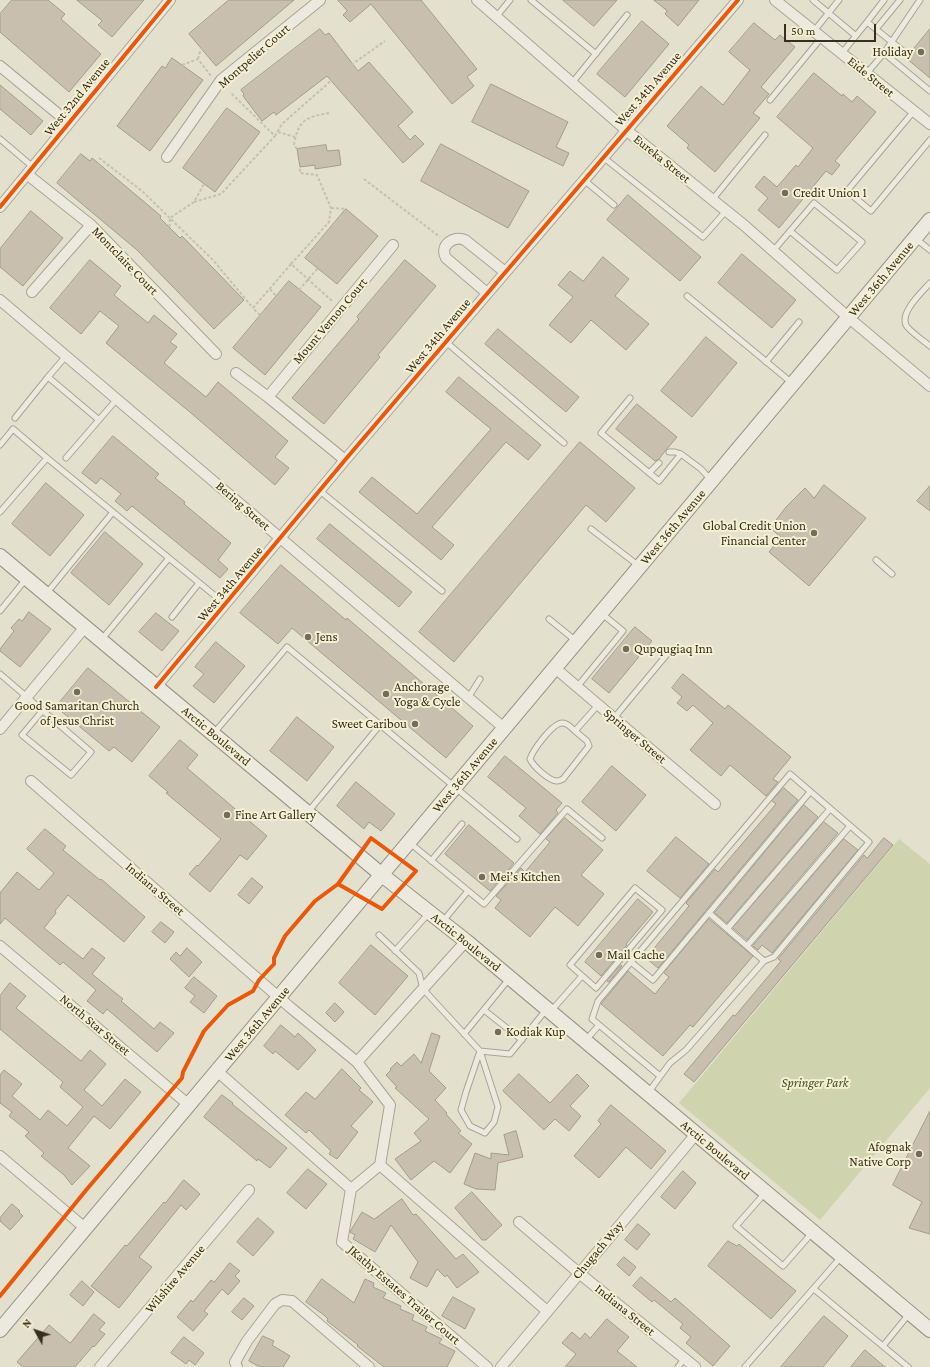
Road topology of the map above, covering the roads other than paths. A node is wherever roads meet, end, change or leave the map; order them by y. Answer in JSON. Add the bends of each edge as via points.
{"nodes":[{"id":1,"x":170,"y":0,"type":"edge"},
{"id":2,"x":320,"y":0,"type":"edge"},
{"id":3,"x":477,"y":0,"type":"edge"},
{"id":4,"x":510,"y":0,"type":"edge"},
{"id":5,"x":532,"y":0,"type":"edge"},
{"id":6,"x":738,"y":0,"type":"edge"},
{"id":7,"x":775,"y":0,"type":"edge"},
{"id":8,"x":813,"y":0,"type":"edge"},
{"id":9,"x":839,"y":0,"type":"edge"},
{"id":10,"x":884,"y":0,"type":"edge"},
{"id":11,"x":900,"y":0,"type":"edge"},
{"id":12,"x":920,"y":0,"type":"edge"},
{"id":13,"x":828,"y":13,"type":"junction"},
{"id":14,"x":627,"y":15,"type":"dead end"},
{"id":15,"x":496,"y":17,"type":"junction"},
{"id":16,"x":866,"y":22,"type":"junction"},
{"id":17,"x":876,"y":29,"type":"junction"},
{"id":18,"x":818,"y":34,"type":"junction"},
{"id":19,"x":856,"y":36,"type":"junction"},
{"id":20,"x":892,"y":41,"type":"junction"},
{"id":21,"x":842,"y":53,"type":"junction"},
{"id":22,"x":884,"y":53,"type":"junction"},
{"id":23,"x":596,"y":54,"type":"junction"},
{"id":24,"x":908,"y":55,"type":"dead end"},
{"id":25,"x":0,"y":66,"type":"edge"},
{"id":26,"x":867,"y":74,"type":"junction"},
{"id":27,"x":572,"y":83,"type":"junction"},
{"id":28,"x":930,"y":91,"type":"edge"},
{"id":29,"x":770,"y":100,"type":"dead end"},
{"id":30,"x":914,"y":111,"type":"junction"},
{"id":31,"x":69,"y":123,"type":"junction"},
{"id":32,"x":930,"y":124,"type":"edge"},
{"id":33,"x":626,"y":130,"type":"junction"},
{"id":34,"x":765,"y":135,"type":"dead end"},
{"id":35,"x":0,"y":139,"type":"edge"},
{"id":36,"x":930,"y":140,"type":"edge"},
{"id":37,"x":167,"y":157,"type":"dead end"},
{"id":38,"x":603,"y":157,"type":"junction"},
{"id":39,"x":31,"y":171,"type":"junction"},
{"id":40,"x":584,"y":180,"type":"junction"},
{"id":41,"x":712,"y":200,"type":"junction"},
{"id":42,"x":614,"y":205,"type":"dead end"},
{"id":43,"x":0,"y":207,"type":"edge"},
{"id":44,"x":726,"y":211,"type":"junction"},
{"id":45,"x":930,"y":220,"type":"edge"},
{"id":46,"x":90,"y":225,"type":"junction"},
{"id":47,"x":790,"y":231,"type":"junction"},
{"id":48,"x":915,"y":238,"type":"junction"},
{"id":49,"x":393,"y":246,"type":"dead end"},
{"id":50,"x":930,"y":250,"type":"edge"},
{"id":51,"x":774,"y":251,"type":"junction"},
{"id":52,"x":505,"y":272,"type":"junction"},
{"id":53,"x":930,"y":283,"type":"edge"},
{"id":54,"x":32,"y":292,"type":"dead end"},
{"id":55,"x":487,"y":293,"type":"junction"},
{"id":56,"x":686,"y":296,"type":"dead end"},
{"id":57,"x":0,"y":300,"type":"edge"},
{"id":58,"x":848,"y":318,"type":"junction"},
{"id":59,"x":799,"y":322,"type":"dead end"},
{"id":60,"x":446,"y":342,"type":"junction"},
{"id":61,"x":930,"y":346,"type":"edge"},
{"id":62,"x":216,"y":354,"type":"dead end"},
{"id":63,"x":66,"y":356,"type":"junction"},
{"id":64,"x":766,"y":362,"type":"junction"},
{"id":65,"x":236,"y":373,"type":"dead end"},
{"id":66,"x":48,"y":377,"type":"junction"},
{"id":67,"x":793,"y":384,"type":"junction"},
{"id":68,"x":930,"y":386,"type":"edge"},
{"id":69,"x":268,"y":397,"type":"junction"},
{"id":70,"x":630,"y":398,"type":"dead end"},
{"id":71,"x":117,"y":399,"type":"junction"},
{"id":72,"x":14,"y":418,"type":"dead end"},
{"id":73,"x":99,"y":420,"type":"junction"},
{"id":74,"x":564,"y":443,"type":"dead end"},
{"id":75,"x":0,"y":445,"type":"edge"},
{"id":76,"x":669,"y":452,"type":"dead end"},
{"id":77,"x":681,"y":454,"type":"junction"},
{"id":78,"x":47,"y":458,"type":"junction"},
{"id":79,"x":66,"y":458,"type":"dead end"},
{"id":80,"x":345,"y":460,"type":"junction"},
{"id":81,"x":659,"y":463,"type":"dead end"},
{"id":82,"x":649,"y":473,"type":"junction"},
{"id":83,"x":712,"y":480,"type":"junction"},
{"id":84,"x":320,"y":491,"type":"junction"},
{"id":85,"x":0,"y":512,"type":"edge"},
{"id":86,"x":113,"y":512,"type":"junction"},
{"id":87,"x":591,"y":529,"type":"dead end"},
{"id":88,"x":281,"y":539,"type":"junction"},
{"id":89,"x":0,"y":556,"type":"edge"},
{"id":90,"x":169,"y":558,"type":"junction"},
{"id":91,"x":876,"y":560,"type":"dead end"},
{"id":92,"x":640,"y":567,"type":"junction"},
{"id":93,"x":892,"y":574,"type":"dead end"},
{"id":94,"x":27,"y":578,"type":"junction"},
{"id":95,"x":199,"y":583,"type":"junction"},
{"id":96,"x":442,"y":591,"type":"dead end"},
{"id":97,"x":46,"y":594,"type":"junction"},
{"id":98,"x":226,"y":604,"type":"junction"},
{"id":99,"x":0,"y":611,"type":"edge"},
{"id":100,"x":601,"y":613,"type":"junction"},
{"id":101,"x":172,"y":617,"type":"dead end"},
{"id":102,"x":549,"y":619,"type":"dead end"},
{"id":103,"x":85,"y":627,"type":"junction"},
{"id":104,"x":101,"y":641,"type":"junction"},
{"id":105,"x":577,"y":642,"type":"junction"},
{"id":106,"x":669,"y":652,"type":"dead end"},
{"id":107,"x":555,"y":668,"type":"junction"},
{"id":108,"x":0,"y":674,"type":"edge"},
{"id":109,"x":480,"y":678,"type":"dead end"},
{"id":110,"x":156,"y":687,"type":"junction"},
{"id":111,"x":577,"y":687,"type":"junction"},
{"id":112,"x":27,"y":697,"type":"junction"},
{"id":113,"x":468,"y":698,"type":"junction"},
{"id":114,"x":598,"y":705,"type":"junction"},
{"id":115,"x":43,"y":710,"type":"junction"},
{"id":116,"x":614,"y":718,"type":"junction"},
{"id":117,"x":380,"y":725,"type":"junction"},
{"id":118,"x":504,"y":728,"type":"junction"},
{"id":119,"x":0,"y":729,"type":"edge"},
{"id":120,"x":575,"y":732,"type":"junction"},
{"id":121,"x":213,"y":734,"type":"junction"},
{"id":122,"x":30,"y":781,"type":"dead end"},
{"id":123,"x":454,"y":787,"type":"junction"},
{"id":124,"x":810,"y":792,"type":"junction"},
{"id":125,"x":715,"y":804,"type":"dead end"},
{"id":126,"x":830,"y":808,"type":"junction"},
{"id":127,"x":307,"y":812,"type":"junction"},
{"id":128,"x":462,"y":824,"type":"dead end"},
{"id":129,"x":850,"y":826,"type":"junction"},
{"id":130,"x":602,"y":838,"type":"dead end"},
{"id":131,"x":517,"y":839,"type":"dead end"},
{"id":132,"x":409,"y":842,"type":"junction"},
{"id":133,"x":431,"y":861,"type":"junction"},
{"id":134,"x":382,"y":875,"type":"junction"},
{"id":135,"x":468,"y":891,"type":"junction"},
{"id":136,"x":429,"y":912,"type":"junction"},
{"id":137,"x":709,"y":914,"type":"junction"},
{"id":138,"x":442,"y":922,"type":"junction"},
{"id":139,"x":727,"y":929,"type":"junction"},
{"id":140,"x":379,"y":936,"type":"dead end"},
{"id":141,"x":466,"y":941,"type":"junction"},
{"id":142,"x":0,"y":946,"type":"edge"},
{"id":143,"x":747,"y":946,"type":"junction"},
{"id":144,"x":395,"y":951,"type":"junction"},
{"id":145,"x":764,"y":961,"type":"junction"},
{"id":146,"x":631,"y":962,"type":"junction"},
{"id":147,"x":582,"y":976,"type":"junction"},
{"id":148,"x":510,"y":978,"type":"junction"},
{"id":149,"x":422,"y":989,"type":"junction"},
{"id":150,"x":279,"y":997,"type":"junction"},
{"id":151,"x":484,"y":1010,"type":"junction"},
{"id":152,"x":549,"y":1011,"type":"junction"},
{"id":153,"x":599,"y":1025,"type":"junction"},
{"id":154,"x":464,"y":1034,"type":"junction"},
{"id":155,"x":522,"y":1040,"type":"junction"},
{"id":156,"x":586,"y":1041,"type":"junction"},
{"id":157,"x":480,"y":1051,"type":"junction"},
{"id":158,"x":357,"y":1062,"type":"junction"},
{"id":159,"x":217,"y":1071,"type":"junction"},
{"id":160,"x":660,"y":1076,"type":"junction"},
{"id":161,"x":648,"y":1094,"type":"junction"},
{"id":162,"x":189,"y":1104,"type":"junction"},
{"id":163,"x":696,"y":1134,"type":"junction"},
{"id":164,"x":0,"y":1156,"type":"edge"},
{"id":165,"x":380,"y":1165,"type":"junction"},
{"id":166,"x":351,"y":1189,"type":"junction"},
{"id":167,"x":249,"y":1190,"type":"dead end"},
{"id":168,"x":765,"y":1192,"type":"junction"},
{"id":169,"x":519,"y":1222,"type":"dead end"},
{"id":170,"x":85,"y":1228,"type":"junction"},
{"id":171,"x":813,"y":1232,"type":"junction"},
{"id":172,"x":842,"y":1256,"type":"junction"},
{"id":173,"x":579,"y":1273,"type":"junction"},
{"id":174,"x":814,"y":1289,"type":"junction"},
{"id":175,"x":547,"y":1311,"type":"junction"},
{"id":176,"x":910,"y":1313,"type":"junction"},
{"id":177,"x":0,"y":1330,"type":"edge"},
{"id":178,"x":930,"y":1330,"type":"edge"},
{"id":179,"x":883,"y":1346,"type":"junction"},
{"id":180,"x":685,"y":1358,"type":"junction"},
{"id":181,"x":100,"y":1367,"type":"edge"},
{"id":182,"x":237,"y":1367,"type":"edge"},
{"id":183,"x":369,"y":1367,"type":"edge"},
{"id":184,"x":487,"y":1367,"type":"edge"},
{"id":185,"x":502,"y":1367,"type":"edge"},
{"id":186,"x":678,"y":1367,"type":"edge"},
{"id":187,"x":695,"y":1367,"type":"edge"},
{"id":188,"x":745,"y":1367,"type":"edge"},
{"id":189,"x":908,"y":1367,"type":"edge"}],
"edges":[{"from":1,"to":31,"type":"street","name":"West 32nd Avenue"},
{"from":2,"to":37,"type":"street","name":"Montpelier Court","via":[[221,80]]},
{"from":3,"to":15,"type":"street","name":"Eureka Street"},
{"from":4,"to":15,"type":"lane"},
{"from":5,"to":23,"type":"lane"},
{"from":6,"to":33,"type":"street","name":"West 34th Avenue"},
{"from":7,"to":18,"type":"street","name":"Eide Street"},
{"from":8,"to":13,"type":"lane"},
{"from":9,"to":13,"type":"lane"},
{"from":10,"to":16,"type":"lane"},
{"from":11,"to":17,"type":"lane"},
{"from":12,"to":20,"type":"lane"},
{"from":13,"to":18,"type":"lane"},
{"from":13,"to":19,"type":"lane"},
{"from":14,"to":23,"type":"lane"},
{"from":15,"to":27,"type":"street","name":"Eureka Street"},
{"from":16,"to":17,"type":"lane"},
{"from":16,"to":19,"type":"lane"},
{"from":17,"to":20,"type":"lane"},
{"from":18,"to":21,"type":"street","name":"Eide Street"},
{"from":18,"to":29,"type":"lane"},
{"from":19,"to":21,"type":"lane"},
{"from":20,"to":22,"type":"lane"},
{"from":20,"to":24,"type":"lane"},
{"from":21,"to":26,"type":"street","name":"Eide Street"},
{"from":22,"to":26,"type":"lane"},
{"from":22,"to":28,"type":"lane"},
{"from":23,"to":27,"type":"lane"},
{"from":25,"to":31,"type":"street"},
{"from":26,"to":30,"type":"street","name":"Eide Street"},
{"from":27,"to":33,"type":"street","name":"Eureka Street"},
{"from":30,"to":32,"type":"street","name":"Eide Street"},
{"from":30,"to":36,"type":"lane","via":[[847,191],[871,211]]},
{"from":31,"to":39,"type":"street","name":"West 32nd Avenue"},
{"from":33,"to":38,"type":"street","name":"West 34th Avenue"},
{"from":33,"to":41,"type":"street","name":"Eureka Street"},
{"from":34,"to":41,"type":"lane"},
{"from":35,"to":39,"type":"lane"},
{"from":38,"to":40,"type":"street","name":"West 34th Avenue"},
{"from":38,"to":44,"type":"lane","via":[[703,237]]},
{"from":39,"to":43,"type":"street","name":"West 32nd Avenue"},
{"from":39,"to":46,"type":"street","name":"Montclaire Court"},
{"from":40,"to":42,"type":"lane"},
{"from":40,"to":52,"type":"street","name":"West 34th Avenue"},
{"from":41,"to":44,"type":"street","name":"Eureka Street"},
{"from":44,"to":51,"type":"street","name":"Eureka Street"},
{"from":45,"to":48,"type":"main road","name":"West 36th Avenue"},
{"from":46,"to":54,"type":"street"},
{"from":46,"to":62,"type":"street","name":"Montclaire Court"},
{"from":47,"to":47,"type":"lane","via":[[814,203],[862,242],[837,270]]},
{"from":47,"to":51,"type":"lane"},
{"from":48,"to":50,"type":"lane"},
{"from":48,"to":58,"type":"main road","name":"West 36th Avenue"},
{"from":49,"to":69,"type":"street","name":"Mount Vernon Court"},
{"from":51,"to":58,"type":"street","name":"Eureka Street"},
{"from":52,"to":55,"type":"street","name":"West 34th Avenue"},
{"from":52,"to":55,"type":"street","via":[[465,240],[461,238],[447,242],[444,246],[446,258]]},
{"from":53,"to":61,"type":"lane","via":[[904,317],[906,326]]},
{"from":55,"to":60,"type":"street","name":"West 34th Avenue"},
{"from":56,"to":64,"type":"lane"},
{"from":57,"to":63,"type":"street","name":"Bering Street"},
{"from":58,"to":67,"type":"main road","name":"West 36th Avenue"},
{"from":58,"to":68,"type":"street","name":"Eureka Street"},
{"from":59,"to":64,"type":"lane"},
{"from":60,"to":74,"type":"lane"},
{"from":60,"to":80,"type":"street","name":"West 34th Avenue"},
{"from":63,"to":66,"type":"lane"},
{"from":63,"to":71,"type":"street","name":"Bering Street"},
{"from":64,"to":67,"type":"lane"},
{"from":65,"to":69,"type":"street"},
{"from":66,"to":72,"type":"lane"},
{"from":66,"to":73,"type":"lane"},
{"from":67,"to":83,"type":"main road","name":"West 36th Avenue"},
{"from":69,"to":80,"type":"street"},
{"from":70,"to":82,"type":"lane","via":[[601,432]]},
{"from":71,"to":73,"type":"lane"},
{"from":71,"to":88,"type":"street","name":"Bering Street"},
{"from":73,"to":79,"type":"lane"},
{"from":75,"to":78,"type":"lane","via":[[13,429]]},
{"from":76,"to":77,"type":"lane"},
{"from":77,"to":82,"type":"lane","via":[[659,482]]},
{"from":77,"to":83,"type":"lane"},
{"from":78,"to":85,"type":"lane"},
{"from":78,"to":86,"type":"lane"},
{"from":80,"to":84,"type":"street","name":"West 34th Avenue"},
{"from":81,"to":82,"type":"lane"},
{"from":83,"to":92,"type":"main road","name":"West 36th Avenue"},
{"from":84,"to":88,"type":"street","name":"West 34th Avenue"},
{"from":84,"to":96,"type":"lane"},
{"from":86,"to":90,"type":"lane"},
{"from":86,"to":97,"type":"lane"},
{"from":87,"to":92,"type":"lane"},
{"from":88,"to":98,"type":"street","name":"West 34th Avenue"},
{"from":88,"to":113,"type":"street","name":"Bering Street"},
{"from":89,"to":94,"type":"main road","name":"Arctic Boulevard"},
{"from":90,"to":95,"type":"lane"},
{"from":90,"to":104,"type":"lane"},
{"from":91,"to":93,"type":"lane"},
{"from":92,"to":100,"type":"main road","name":"West 36th Avenue"},
{"from":94,"to":97,"type":"main road","name":"Arctic Boulevard"},
{"from":94,"to":99,"type":"lane"},
{"from":95,"to":98,"type":"lane"},
{"from":95,"to":101,"type":"lane"},
{"from":97,"to":103,"type":"main road","name":"Arctic Boulevard"},
{"from":98,"to":110,"type":"street","name":"West 34th Avenue"},
{"from":100,"to":105,"type":"main road","name":"West 36th Avenue"},
{"from":100,"to":111,"type":"lane","via":[[623,631]]},
{"from":102,"to":105,"type":"lane"},
{"from":103,"to":104,"type":"main road","name":"Arctic Boulevard"},
{"from":103,"to":112,"type":"street"},
{"from":104,"to":110,"type":"main road","name":"Arctic Boulevard"},
{"from":105,"to":107,"type":"main road","name":"West 36th Avenue"},
{"from":106,"to":116,"type":"lane"},
{"from":107,"to":111,"type":"street","name":"Springer Street"},
{"from":107,"to":118,"type":"main road","name":"West 36th Avenue"},
{"from":108,"to":112,"type":"lane"},
{"from":109,"to":113,"type":"lane"},
{"from":110,"to":121,"type":"main road","name":"Arctic Boulevard"},
{"from":111,"to":114,"type":"street","name":"Springer Street"},
{"from":112,"to":115,"type":"lane"},
{"from":112,"to":119,"type":"street"},
{"from":113,"to":118,"type":"street","name":"Bering Street"},
{"from":114,"to":116,"type":"street","name":"Springer Street"},
{"from":114,"to":120,"type":"lane"},
{"from":115,"to":115,"type":"lane","via":[[22,735],[71,775],[91,752]]},
{"from":116,"to":125,"type":"street","name":"Springer Street"},
{"from":117,"to":121,"type":"lane","via":[[287,647]]},
{"from":117,"to":123,"type":"lane"},
{"from":117,"to":127,"type":"lane"},
{"from":118,"to":123,"type":"main road","name":"West 36th Avenue"},
{"from":120,"to":120,"type":"lane","via":[[562,722],[555,724],[533,752],[530,759],[532,764],[551,779],[563,779],[589,746],[587,741]]},
{"from":121,"to":127,"type":"main road","name":"Arctic Boulevard"},
{"from":122,"to":150,"type":"street","name":"Indiana Street"},
{"from":123,"to":131,"type":"lane"},
{"from":123,"to":132,"type":"main road","name":"West 36th Avenue"},
{"from":124,"to":126,"type":"lane"},
{"from":124,"to":137,"type":"lane"},
{"from":124,"to":146,"type":"lane","via":[[790,774]]},
{"from":126,"to":129,"type":"lane"},
{"from":126,"to":139,"type":"lane"},
{"from":127,"to":134,"type":"main road","name":"Arctic Boulevard"},
{"from":128,"to":133,"type":"lane"},
{"from":129,"to":143,"type":"lane"},
{"from":129,"to":145,"type":"lane","via":[[869,842],[774,957]]},
{"from":130,"to":135,"type":"lane","via":[[567,809],[484,904]]},
{"from":132,"to":133,"type":"lane"},
{"from":132,"to":134,"type":"main road","name":"West 36th Avenue"},
{"from":133,"to":135,"type":"lane"},
{"from":134,"to":136,"type":"main road","name":"Arctic Boulevard"},
{"from":134,"to":150,"type":"main road","name":"West 36th Avenue"},
{"from":135,"to":138,"type":"lane"},
{"from":136,"to":138,"type":"main road","name":"Arctic Boulevard"},
{"from":136,"to":144,"type":"lane"},
{"from":137,"to":139,"type":"lane"},
{"from":137,"to":146,"type":"lane","via":[[653,980]]},
{"from":138,"to":141,"type":"main road","name":"Arctic Boulevard"},
{"from":139,"to":143,"type":"lane"},
{"from":140,"to":144,"type":"lane"},
{"from":141,"to":148,"type":"main road","name":"Arctic Boulevard"},
{"from":141,"to":149,"type":"street"},
{"from":142,"to":162,"type":"street","name":"North Star Street"},
{"from":143,"to":145,"type":"lane"},
{"from":144,"to":149,"type":"lane","via":[[419,973]]},
{"from":145,"to":160,"type":"lane"},
{"from":146,"to":153,"type":"lane","via":[[598,1001],[592,1019]]},
{"from":147,"to":147,"type":"lane","via":[[596,988],[662,910],[635,888],[570,965]]},
{"from":147,"to":152,"type":"lane"},
{"from":148,"to":151,"type":"lane"},
{"from":148,"to":152,"type":"main road","name":"Arctic Boulevard"},
{"from":149,"to":154,"type":"lane"},
{"from":149,"to":158,"type":"street"},
{"from":150,"to":158,"type":"street"},
{"from":150,"to":159,"type":"main road","name":"West 36th Avenue"},
{"from":151,"to":154,"type":"lane"},
{"from":151,"to":155,"type":"lane"},
{"from":152,"to":155,"type":"lane"},
{"from":152,"to":156,"type":"main road","name":"Arctic Boulevard"},
{"from":153,"to":156,"type":"lane"},
{"from":153,"to":160,"type":"lane"},
{"from":154,"to":157,"type":"lane"},
{"from":155,"to":157,"type":"lane","via":[[510,1054]]},
{"from":156,"to":161,"type":"main road","name":"Arctic Boulevard"},
{"from":157,"to":157,"type":"lane","via":[[461,1110],[470,1126],[485,1133],[494,1122],[498,1107]]},
{"from":158,"to":165,"type":"street","via":[[390,1105]]},
{"from":159,"to":162,"type":"main road","name":"West 36th Avenue"},
{"from":159,"to":166,"type":"street"},
{"from":160,"to":161,"type":"lane"},
{"from":161,"to":163,"type":"main road","name":"Arctic Boulevard"},
{"from":162,"to":170,"type":"main road","name":"West 36th Avenue"},
{"from":163,"to":168,"type":"main road","name":"Arctic Boulevard"},
{"from":163,"to":173,"type":"street","name":"Chugach Way"},
{"from":164,"to":170,"type":"street"},
{"from":165,"to":166,"type":"street"},
{"from":165,"to":175,"type":"street"},
{"from":166,"to":184,"type":"street","name":"JKathy Estates Trailer Court","via":[[342,1242]]},
{"from":167,"to":181,"type":"street","name":"Wilshire Avenue"},
{"from":168,"to":171,"type":"main road","name":"Arctic Boulevard"},
{"from":168,"to":171,"type":"lane","via":[[736,1226],[783,1266]]},
{"from":169,"to":173,"type":"street","name":"Indiana Street"},
{"from":170,"to":177,"type":"main road","name":"West 36th Avenue"},
{"from":171,"to":172,"type":"main road","name":"Arctic Boulevard"},
{"from":172,"to":174,"type":"lane"},
{"from":172,"to":176,"type":"main road","name":"Arctic Boulevard"},
{"from":173,"to":175,"type":"street","name":"Chugach Way"},
{"from":173,"to":180,"type":"street","name":"Indiana Street"},
{"from":174,"to":179,"type":"lane"},
{"from":174,"to":188,"type":"lane"},
{"from":175,"to":185,"type":"street","name":"Chugach Way"},
{"from":176,"to":178,"type":"main road","name":"Arctic Boulevard"},
{"from":176,"to":179,"type":"lane"},
{"from":179,"to":189,"type":"lane"},
{"from":180,"to":186,"type":"lane"},
{"from":180,"to":187,"type":"street","name":"Indiana Street"},
{"from":182,"to":183,"type":"street","via":[[235,1362],[247,1341],[275,1304],[282,1300],[292,1301]]}]}
